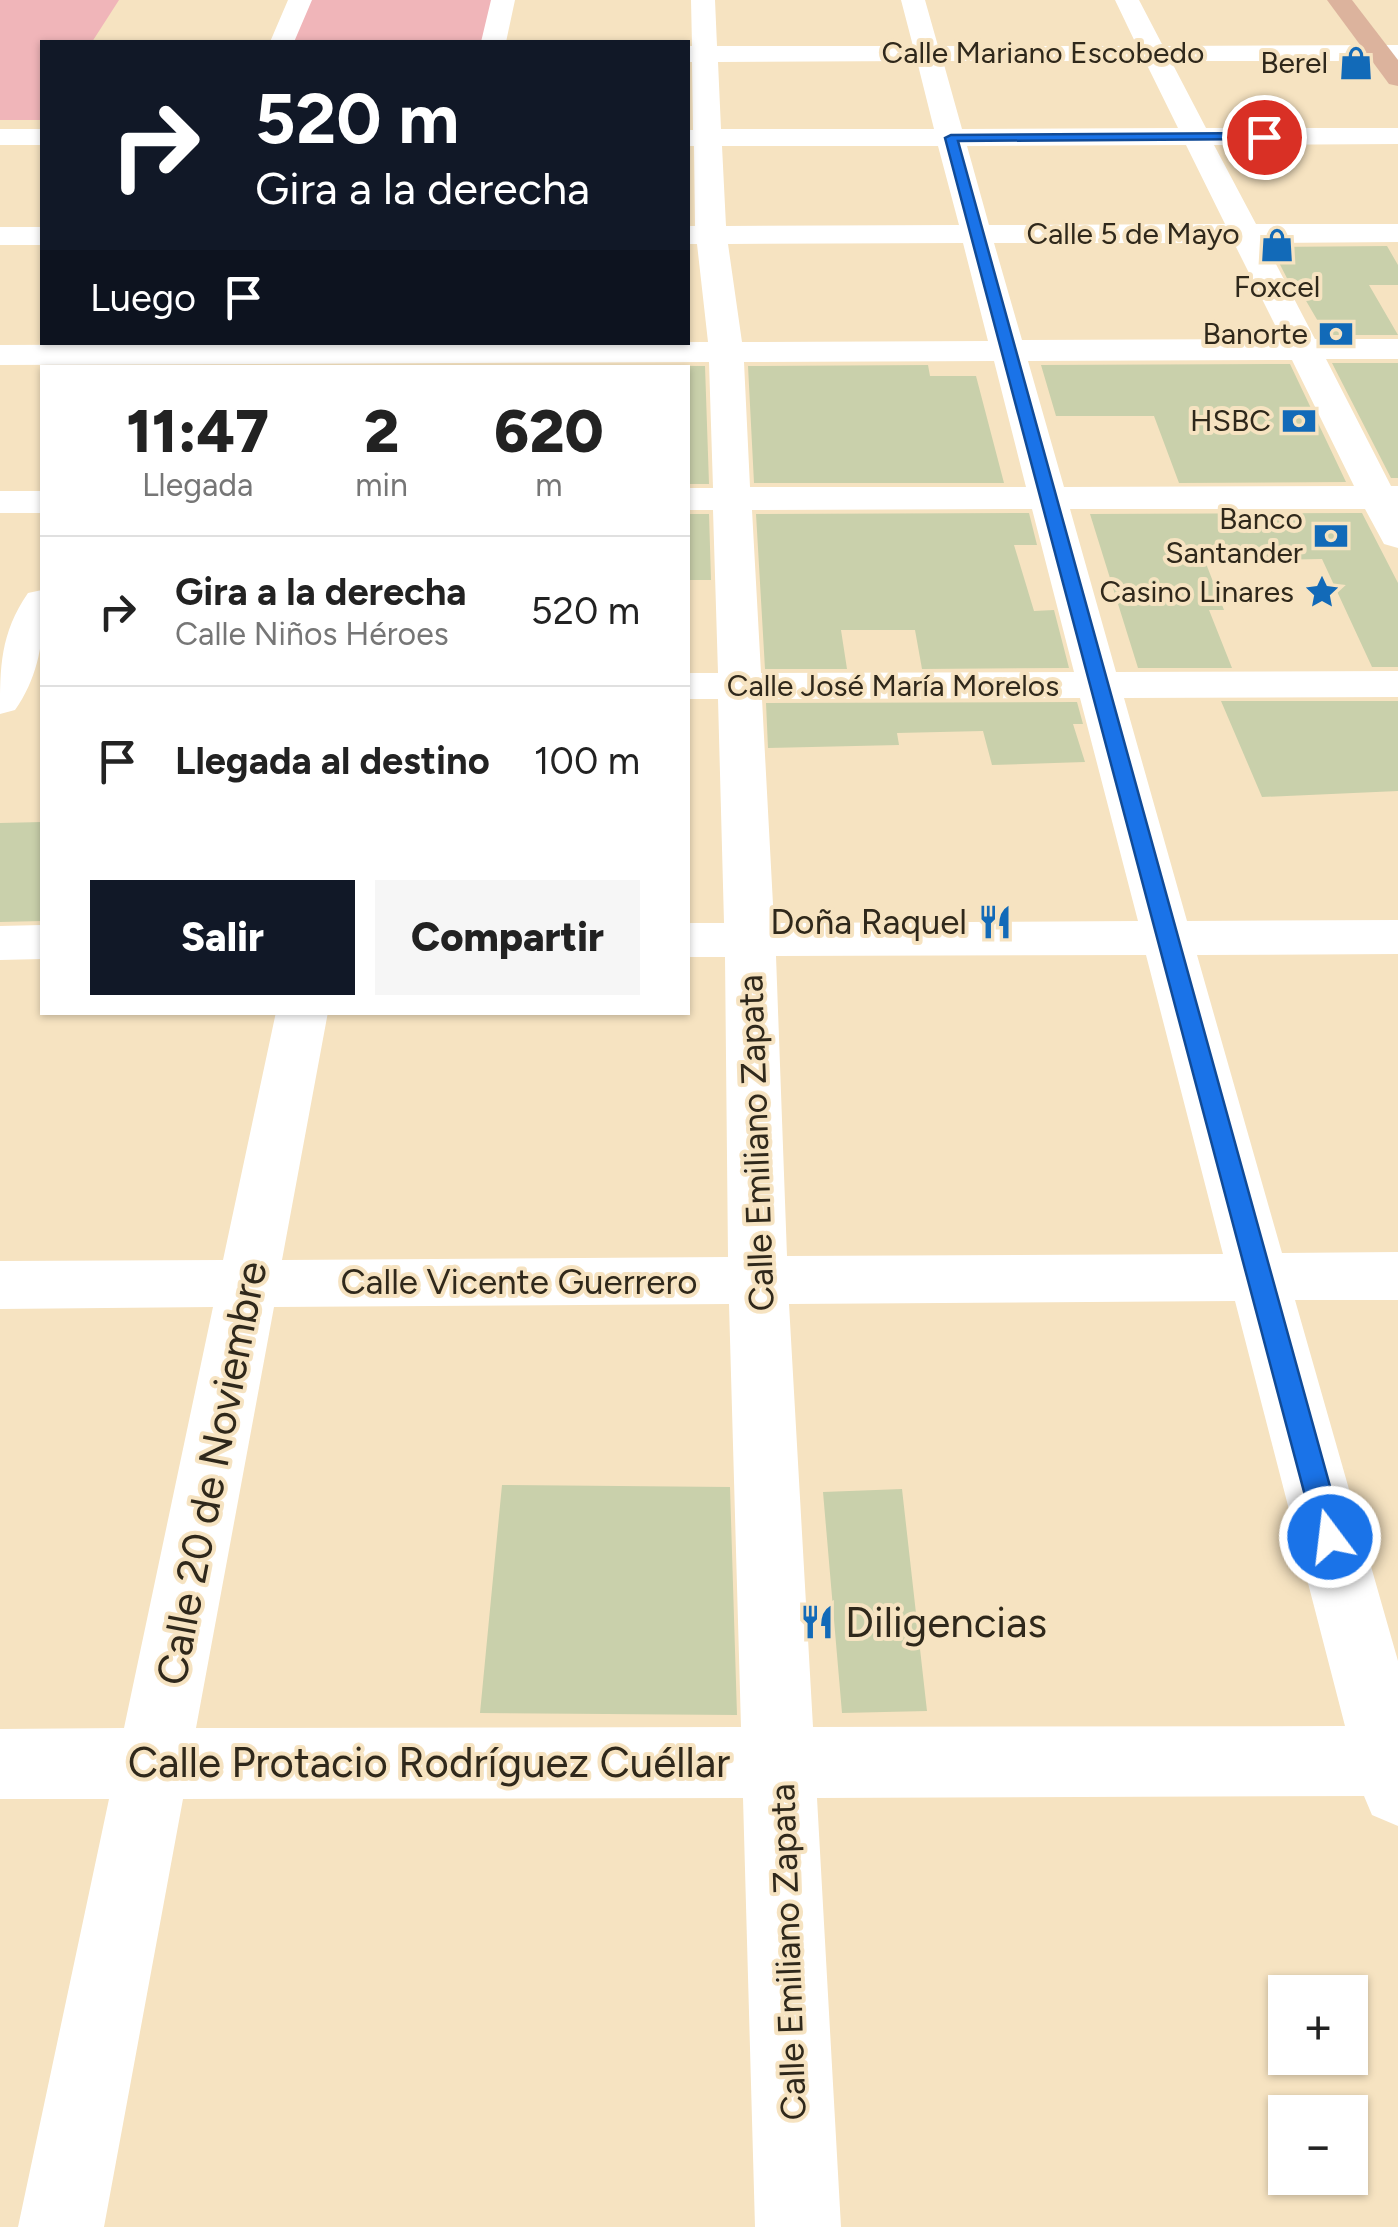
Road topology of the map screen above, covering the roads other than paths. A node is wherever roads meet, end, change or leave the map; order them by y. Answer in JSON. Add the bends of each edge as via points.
{"nodes":[{"id":1,"x":300,"y":0,"type":"edge"},
{"id":2,"x":503,"y":0,"type":"edge"},
{"id":3,"x":703,"y":0,"type":"edge"},
{"id":4,"x":914,"y":0,"type":"edge"},
{"id":5,"x":1127,"y":0,"type":"edge"},
{"id":6,"x":1339,"y":0,"type":"edge"},
{"id":7,"x":283,"y":40,"type":"edge"},
{"id":8,"x":494,"y":40,"type":"edge"},
{"id":9,"x":1388,"y":52,"type":"edge"},
{"id":10,"x":1154,"y":53,"type":"junction"},
{"id":11,"x":696,"y":54,"type":"edge"},
{"id":12,"x":928,"y":54,"type":"junction"},
{"id":13,"x":1398,"y":78,"type":"edge"},
{"id":14,"x":1398,"y":136,"type":"edge"},
{"id":15,"x":0,"y":137,"type":"edge"},
{"id":16,"x":40,"y":137,"type":"edge"},
{"id":17,"x":1196,"y":137,"type":"junction"},
{"id":18,"x":698,"y":138,"type":"edge"},
{"id":19,"x":951,"y":138,"type":"junction"},
{"id":20,"x":1398,"y":233,"type":"edge"},
{"id":21,"x":977,"y":234,"type":"junction"},
{"id":22,"x":1246,"y":234,"type":"junction"},
{"id":23,"x":700,"y":235,"type":"edge"},
{"id":24,"x":0,"y":236,"type":"edge"},
{"id":25,"x":40,"y":236,"type":"edge"},
{"id":26,"x":1398,"y":349,"type":"edge"},
{"id":27,"x":1304,"y":350,"type":"junction"},
{"id":28,"x":1008,"y":351,"type":"junction"},
{"id":29,"x":726,"y":352,"type":"junction"},
{"id":30,"x":0,"y":354,"type":"edge"},
{"id":31,"x":433,"y":354,"type":"edge"},
{"id":32,"x":148,"y":355,"type":"edge"},
{"id":33,"x":1388,"y":497,"type":"edge"},
{"id":34,"x":1048,"y":498,"type":"junction"},
{"id":35,"x":709,"y":499,"type":"edge"},
{"id":36,"x":0,"y":502,"type":"edge"},
{"id":37,"x":40,"y":502,"type":"edge"},
{"id":38,"x":1398,"y":536,"type":"edge"},
{"id":39,"x":40,"y":608,"type":"edge"},
{"id":40,"x":1398,"y":684,"type":"edge"},
{"id":41,"x":713,"y":686,"type":"edge"},
{"id":42,"x":1099,"y":686,"type":"junction"},
{"id":43,"x":12,"y":693,"type":"edge"},
{"id":44,"x":1398,"y":936,"type":"edge"},
{"id":45,"x":1168,"y":938,"type":"junction"},
{"id":46,"x":690,"y":940,"type":"edge"},
{"id":47,"x":750,"y":940,"type":"junction"},
{"id":48,"x":0,"y":942,"type":"edge"},
{"id":49,"x":40,"y":942,"type":"edge"},
{"id":50,"x":301,"y":1015,"type":"edge"},
{"id":51,"x":1260,"y":1276,"type":"junction"},
{"id":52,"x":1398,"y":1276,"type":"edge"},
{"id":53,"x":758,"y":1280,"type":"junction"},
{"id":54,"x":248,"y":1283,"type":"junction"},
{"id":55,"x":0,"y":1284,"type":"edge"},
{"id":56,"x":780,"y":1760,"type":"junction"},
{"id":57,"x":0,"y":1764,"type":"edge"},
{"id":58,"x":153,"y":1764,"type":"junction"},
{"id":59,"x":1395,"y":1770,"type":"edge"},
{"id":60,"x":61,"y":2227,"type":"edge"},
{"id":61,"x":798,"y":2227,"type":"edge"}],
"edges":[{"from":1,"to":7,"type":"street"},
{"from":2,"to":8,"type":"street"},
{"from":3,"to":11,"type":"street","name":"Calle Emiliano Zapata"},
{"from":4,"to":12,"type":"street"},
{"from":5,"to":10,"type":"street"},
{"from":6,"to":9,"type":"main road"},
{"from":9,"to":10,"type":"street","name":"Calle Mariano Escobedo"},
{"from":9,"to":13,"type":"main road"},
{"from":10,"to":12,"type":"street","name":"Calle Mariano Escobedo"},
{"from":10,"to":17,"type":"street"},
{"from":11,"to":12,"type":"street","name":"Calle Mariano Escobedo"},
{"from":11,"to":18,"type":"street","name":"Calle Emiliano Zapata"},
{"from":12,"to":19,"type":"street"},
{"from":14,"to":17,"type":"street"},
{"from":15,"to":16,"type":"street"},
{"from":17,"to":19,"type":"street"},
{"from":17,"to":22,"type":"street"},
{"from":18,"to":19,"type":"street"},
{"from":18,"to":23,"type":"street","name":"Calle Emiliano Zapata"},
{"from":19,"to":21,"type":"street"},
{"from":20,"to":22,"type":"street","name":"Calle 5 de Mayo"},
{"from":21,"to":22,"type":"street","name":"Calle 5 de Mayo"},
{"from":21,"to":23,"type":"street","name":"Calle 5 de Mayo"},
{"from":21,"to":28,"type":"street"},
{"from":22,"to":27,"type":"street"},
{"from":23,"to":29,"type":"street","name":"Calle Emiliano Zapata"},
{"from":24,"to":25,"type":"street"},
{"from":26,"to":27,"type":"street"},
{"from":27,"to":28,"type":"street"},
{"from":27,"to":33,"type":"street"},
{"from":28,"to":29,"type":"street"},
{"from":28,"to":34,"type":"street"},
{"from":29,"to":31,"type":"street"},
{"from":29,"to":35,"type":"street","name":"Calle Emiliano Zapata"},
{"from":30,"to":32,"type":"street"},
{"from":31,"to":32,"type":"street"},
{"from":33,"to":34,"type":"street"},
{"from":33,"to":38,"type":"street"},
{"from":34,"to":35,"type":"street"},
{"from":34,"to":42,"type":"street"},
{"from":35,"to":41,"type":"street","name":"Calle Emiliano Zapata"},
{"from":36,"to":37,"type":"street"},
{"from":39,"to":43,"type":"street"},
{"from":40,"to":42,"type":"street","name":"Calle José María Morelos"},
{"from":41,"to":42,"type":"street","name":"Calle José María Morelos"},
{"from":41,"to":47,"type":"street","name":"Calle Emiliano Zapata"},
{"from":42,"to":45,"type":"street"},
{"from":44,"to":45,"type":"street"},
{"from":45,"to":47,"type":"street"},
{"from":45,"to":51,"type":"street"},
{"from":46,"to":47,"type":"street"},
{"from":47,"to":53,"type":"street","name":"Calle Emiliano Zapata"},
{"from":48,"to":49,"type":"street"},
{"from":50,"to":54,"type":"street","name":"Calle 20 de Noviembre"},
{"from":51,"to":52,"type":"street","name":"Calle Vicente Guerrero"},
{"from":51,"to":53,"type":"street","name":"Calle Vicente Guerrero"},
{"from":51,"to":59,"type":"street"},
{"from":53,"to":54,"type":"street","name":"Calle Vicente Guerrero"},
{"from":53,"to":56,"type":"street","name":"Calle Emiliano Zapata"},
{"from":54,"to":55,"type":"street","name":"Calle Vicente Guerrero"},
{"from":54,"to":58,"type":"street","name":"Calle 20 de Noviembre"},
{"from":56,"to":58,"type":"street","name":"Calle Protacio Rodríguez Cuéllar"},
{"from":56,"to":59,"type":"street","name":"Calle Protacio Rodríguez Cuéllar"},
{"from":56,"to":61,"type":"street","name":"Calle Emiliano Zapata"},
{"from":57,"to":58,"type":"street","name":"Calle Protacio Rodríguez Cuéllar"},
{"from":58,"to":60,"type":"street","name":"Calle 20 de Noviembre"}]}
